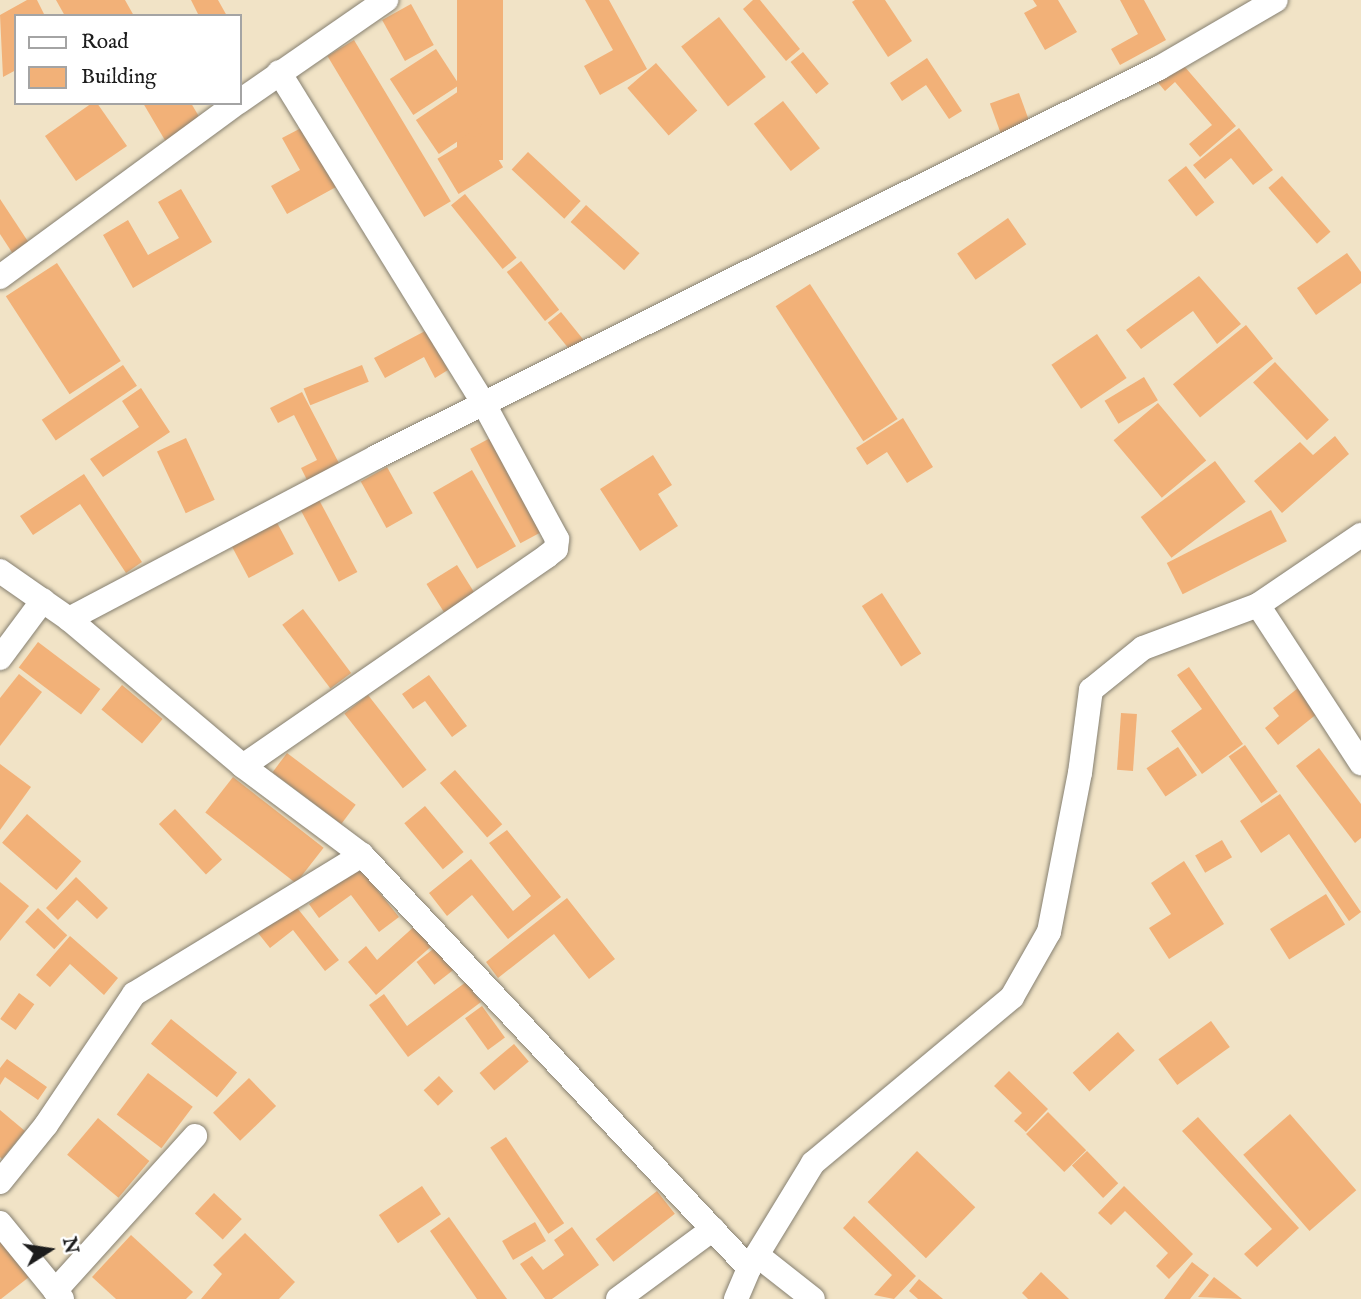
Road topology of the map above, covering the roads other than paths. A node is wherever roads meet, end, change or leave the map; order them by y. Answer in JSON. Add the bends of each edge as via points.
{"nodes":[{"id":1,"x":386,"y":0,"type":"edge"},
{"id":2,"x":1276,"y":0,"type":"edge"},
{"id":3,"x":279,"y":72,"type":"junction"},
{"id":4,"x":242,"y":99,"type":"edge"},
{"id":5,"x":234,"y":105,"type":"edge"},
{"id":6,"x":0,"y":277,"type":"edge"},
{"id":7,"x":484,"y":404,"type":"junction"},
{"id":8,"x":1361,"y":535,"type":"edge"},
{"id":9,"x":0,"y":571,"type":"edge"},
{"id":10,"x":43,"y":600,"type":"junction"},
{"id":11,"x":1258,"y":605,"type":"junction"},
{"id":12,"x":69,"y":619,"type":"junction"},
{"id":13,"x":0,"y":658,"type":"edge"},
{"id":14,"x":1361,"y":764,"type":"edge"},
{"id":15,"x":243,"y":766,"type":"junction"},
{"id":16,"x":362,"y":855,"type":"junction"},
{"id":17,"x":195,"y":1136,"type":"dead end"},
{"id":18,"x":0,"y":1182,"type":"edge"},
{"id":19,"x":0,"y":1223,"type":"edge"},
{"id":20,"x":713,"y":1229,"type":"junction"},
{"id":21,"x":753,"y":1261,"type":"junction"},
{"id":22,"x":59,"y":1295,"type":"edge"},
{"id":23,"x":618,"y":1299,"type":"edge"},
{"id":24,"x":736,"y":1299,"type":"edge"},
{"id":25,"x":813,"y":1299,"type":"edge"}],
"edges":[{"from":1,"to":3,"type":"street"},
{"from":2,"to":7,"type":"street","via":[[1159,68]]},
{"from":3,"to":4,"type":"street"},
{"from":3,"to":7,"type":"street"},
{"from":5,"to":6,"type":"street"},
{"from":7,"to":12,"type":"street"},
{"from":7,"to":15,"type":"street","via":[[557,539],[556,549]]},
{"from":8,"to":11,"type":"street"},
{"from":9,"to":10,"type":"street"},
{"from":10,"to":12,"type":"street"},
{"from":10,"to":13,"type":"street"},
{"from":11,"to":14,"type":"street"},
{"from":11,"to":21,"type":"street","via":[[1143,648],[1091,690],[1049,932],[1012,997],[813,1163]]},
{"from":12,"to":15,"type":"street"},
{"from":15,"to":16,"type":"street"},
{"from":16,"to":18,"type":"street","via":[[134,994],[46,1125]]},
{"from":16,"to":20,"type":"street"},
{"from":17,"to":22,"type":"street"},
{"from":19,"to":22,"type":"street"},
{"from":20,"to":21,"type":"street"},
{"from":20,"to":23,"type":"street"},
{"from":21,"to":24,"type":"street"},
{"from":21,"to":25,"type":"street"}]}
